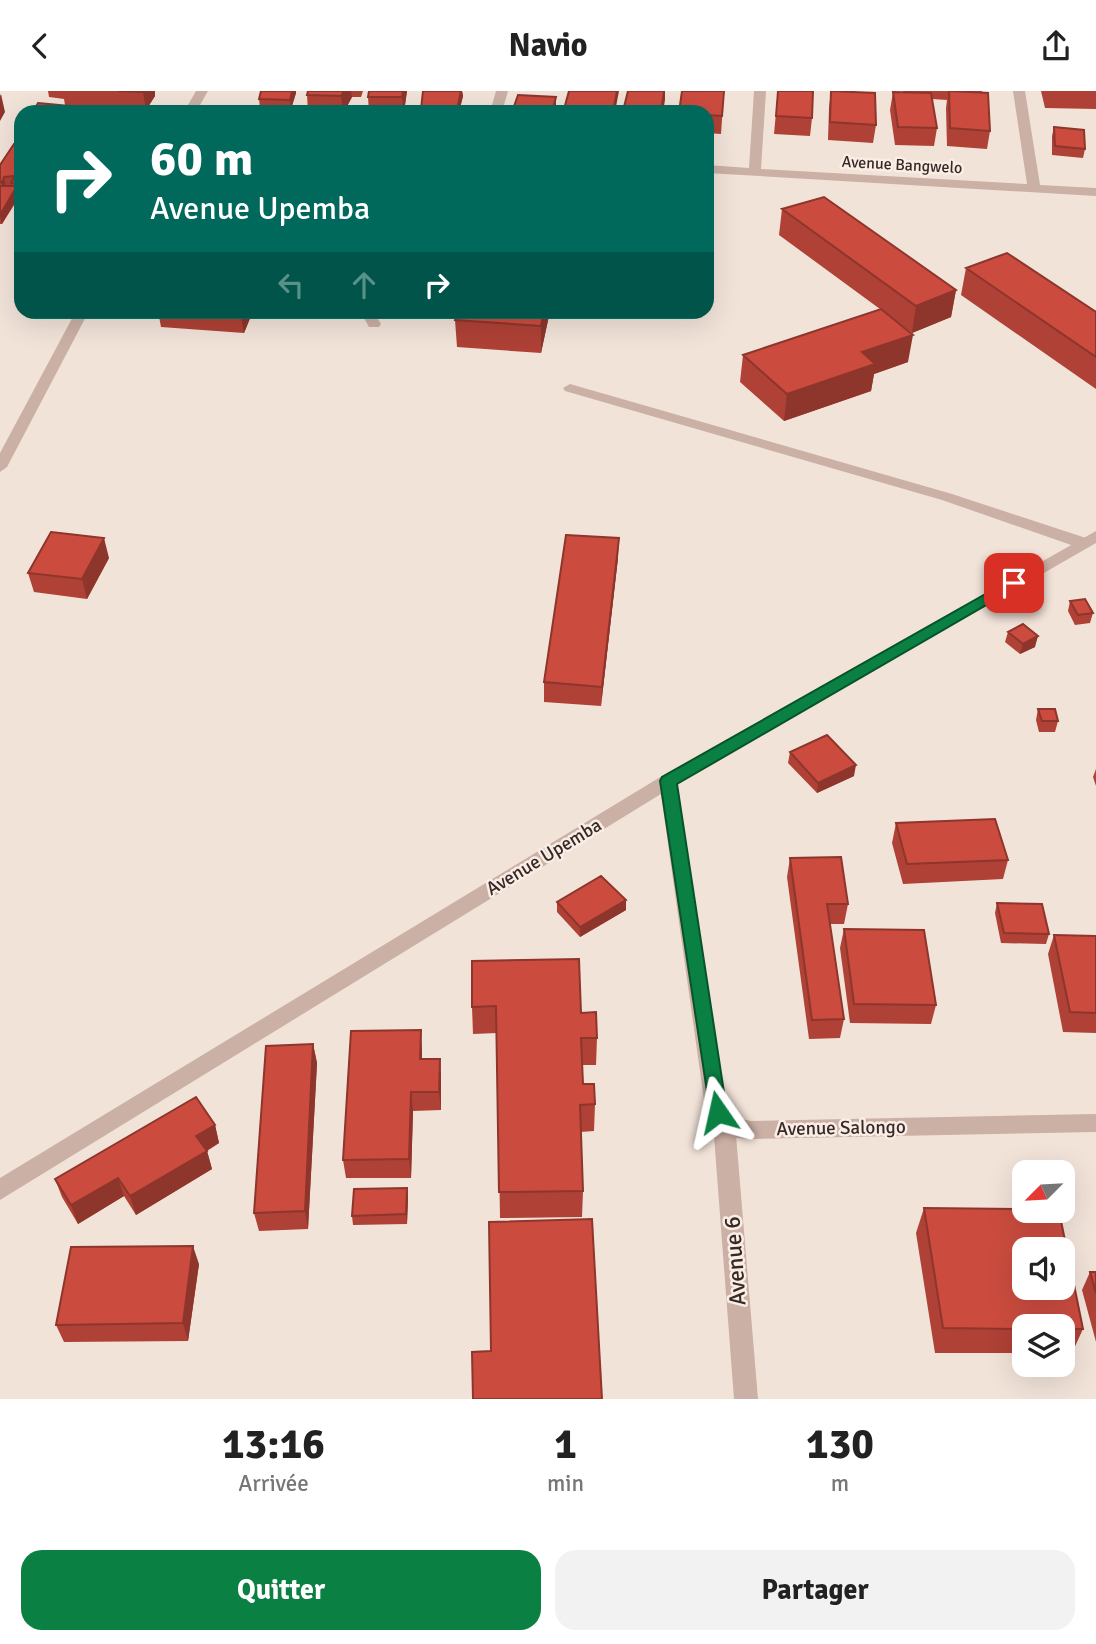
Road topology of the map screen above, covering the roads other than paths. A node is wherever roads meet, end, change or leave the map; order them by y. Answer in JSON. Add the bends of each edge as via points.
{"nodes":[{"id":1,"x":761,"y":91,"type":"edge"},
{"id":2,"x":1019,"y":91,"type":"edge"},
{"id":3,"x":714,"y":169,"type":"edge"},
{"id":4,"x":755,"y":172,"type":"junction"},
{"id":5,"x":1034,"y":188,"type":"junction"},
{"id":6,"x":1096,"y":192,"type":"edge"},
{"id":7,"x":79,"y":319,"type":"edge"},
{"id":8,"x":371,"y":319,"type":"edge"},
{"id":9,"x":374,"y":324,"type":"dead end"},
{"id":10,"x":570,"y":388,"type":"dead end"},
{"id":11,"x":0,"y":467,"type":"edge"},
{"id":12,"x":1090,"y":539,"type":"edge"},
{"id":13,"x":668,"y":781,"type":"junction"},
{"id":14,"x":724,"y":1123,"type":"junction"},
{"id":15,"x":1096,"y":1123,"type":"edge"},
{"id":16,"x":0,"y":1190,"type":"edge"},
{"id":17,"x":746,"y":1399,"type":"edge"}],
"edges":[{"from":1,"to":4,"type":"street"},
{"from":2,"to":5,"type":"street"},
{"from":3,"to":4,"type":"street","name":"Avenue Bangwelo"},
{"from":4,"to":5,"type":"street","name":"Avenue Bangwelo"},
{"from":5,"to":6,"type":"street","name":"Avenue Bangwelo"},
{"from":7,"to":11,"type":"street"},
{"from":8,"to":9,"type":"street"},
{"from":10,"to":12,"type":"street"},
{"from":12,"to":13,"type":"street","name":"Avenue Upemba"},
{"from":13,"to":14,"type":"street","via":[[714,1100]]},
{"from":13,"to":16,"type":"street","name":"Avenue Upemba"},
{"from":14,"to":15,"type":"street","name":"Avenue Salongo","via":[[737,1129]]},
{"from":14,"to":17,"type":"street","name":"Avenue 6"}]}
